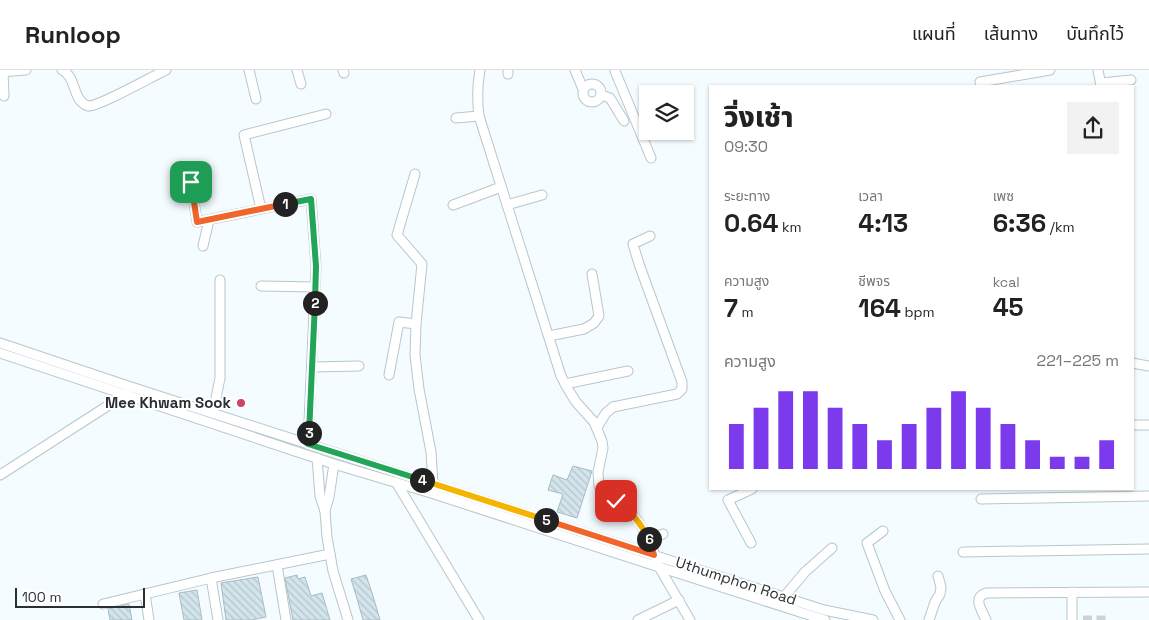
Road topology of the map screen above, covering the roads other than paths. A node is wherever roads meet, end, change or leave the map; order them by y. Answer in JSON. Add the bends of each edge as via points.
{"nodes":[{"id":1,"x":26,"y":70,"type":"edge"},
{"id":2,"x":62,"y":70,"type":"edge"},
{"id":3,"x":166,"y":70,"type":"edge"},
{"id":4,"x":249,"y":70,"type":"edge"},
{"id":5,"x":297,"y":70,"type":"edge"},
{"id":6,"x":480,"y":70,"type":"edge"},
{"id":7,"x":574,"y":70,"type":"edge"},
{"id":8,"x":1050,"y":70,"type":"edge"},
{"id":9,"x":1098,"y":70,"type":"edge"},
{"id":10,"x":615,"y":71,"type":"edge"},
{"id":11,"x":2,"y":72,"type":"edge"},
{"id":12,"x":1131,"y":80,"type":"dead end"},
{"id":13,"x":980,"y":82,"type":"dead end"},
{"id":14,"x":301,"y":84,"type":"dead end"},
{"id":15,"x":1101,"y":85,"type":"edge"},
{"id":16,"x":583,"y":89,"type":"junction"},
{"id":17,"x":601,"y":95,"type":"junction"},
{"id":18,"x":4,"y":96,"type":"dead end"},
{"id":19,"x":256,"y":99,"type":"dead end"},
{"id":20,"x":326,"y":114,"type":"dead end"},
{"id":21,"x":479,"y":116,"type":"junction"},
{"id":22,"x":456,"y":118,"type":"dead end"},
{"id":23,"x":624,"y":121,"type":"dead end"},
{"id":24,"x":651,"y":158,"type":"dead end"},
{"id":25,"x":415,"y":174,"type":"dead end"},
{"id":26,"x":191,"y":182,"type":"dead end"},
{"id":27,"x":501,"y":187,"type":"junction"},
{"id":28,"x":542,"y":195,"type":"dead end"},
{"id":29,"x":453,"y":205,"type":"dead end"},
{"id":30,"x":507,"y":205,"type":"junction"},
{"id":31,"x":262,"y":209,"type":"junction"},
{"id":32,"x":209,"y":220,"type":"junction"},
{"id":33,"x":650,"y":236,"type":"dead end"},
{"id":34,"x":203,"y":246,"type":"dead end"},
{"id":35,"x":592,"y":274,"type":"dead end"},
{"id":36,"x":220,"y":280,"type":"dead end"},
{"id":37,"x":261,"y":286,"type":"dead end"},
{"id":38,"x":315,"y":287,"type":"junction"},
{"id":39,"x":416,"y":324,"type":"junction"},
{"id":40,"x":549,"y":336,"type":"junction"},
{"id":41,"x":0,"y":343,"type":"edge"},
{"id":42,"x":0,"y":353,"type":"edge"},
{"id":43,"x":1134,"y":363,"type":"edge"},
{"id":44,"x":359,"y":366,"type":"dead end"},
{"id":45,"x":1149,"y":366,"type":"edge"},
{"id":46,"x":312,"y":367,"type":"junction"},
{"id":47,"x":628,"y":371,"type":"dead end"},
{"id":48,"x":388,"y":376,"type":"dead end"},
{"id":49,"x":565,"y":384,"type":"junction"},
{"id":50,"x":126,"y":394,"type":"junction"},
{"id":51,"x":213,"y":413,"type":"junction"},
{"id":52,"x":1134,"y":425,"type":"edge"},
{"id":53,"x":1149,"y":425,"type":"edge"},
{"id":54,"x":597,"y":427,"type":"junction"},
{"id":55,"x":308,"y":444,"type":"junction"},
{"id":56,"x":317,"y":458,"type":"junction"},
{"id":57,"x":334,"y":464,"type":"junction"},
{"id":58,"x":0,"y":475,"type":"edge"},
{"id":59,"x":396,"y":482,"type":"junction"},
{"id":60,"x":433,"y":484,"type":"junction"},
{"id":61,"x":750,"y":490,"type":"edge"},
{"id":62,"x":1057,"y":493,"type":"edge"},
{"id":63,"x":1149,"y":496,"type":"edge"},
{"id":64,"x":982,"y":499,"type":"dead end"},
{"id":65,"x":325,"y":511,"type":"junction"},
{"id":66,"x":883,"y":531,"type":"dead end"},
{"id":67,"x":663,"y":534,"type":"dead end"},
{"id":68,"x":649,"y":539,"type":"junction"},
{"id":69,"x":750,"y":543,"type":"dead end"},
{"id":70,"x":832,"y":548,"type":"dead end"},
{"id":71,"x":1149,"y":549,"type":"edge"},
{"id":72,"x":963,"y":552,"type":"dead end"},
{"id":73,"x":330,"y":554,"type":"junction"},
{"id":74,"x":654,"y":555,"type":"junction"},
{"id":75,"x":277,"y":564,"type":"junction"},
{"id":76,"x":659,"y":567,"type":"junction"},
{"id":77,"x":938,"y":576,"type":"dead end"},
{"id":78,"x":211,"y":578,"type":"junction"},
{"id":79,"x":1072,"y":592,"type":"junction"},
{"id":80,"x":1149,"y":592,"type":"edge"},
{"id":81,"x":145,"y":594,"type":"junction"},
{"id":82,"x":784,"y":597,"type":"junction"},
{"id":83,"x":679,"y":600,"type":"junction"},
{"id":84,"x":103,"y":604,"type":"dead end"},
{"id":85,"x":149,"y":620,"type":"edge"},
{"id":86,"x":218,"y":620,"type":"edge"},
{"id":87,"x":286,"y":620,"type":"edge"},
{"id":88,"x":348,"y":620,"type":"edge"},
{"id":89,"x":479,"y":620,"type":"edge"},
{"id":90,"x":638,"y":620,"type":"edge"},
{"id":91,"x":690,"y":620,"type":"edge"},
{"id":92,"x":826,"y":620,"type":"edge"},
{"id":93,"x":873,"y":620,"type":"edge"},
{"id":94,"x":900,"y":620,"type":"edge"},
{"id":95,"x":929,"y":620,"type":"edge"},
{"id":96,"x":986,"y":620,"type":"edge"},
{"id":97,"x":1072,"y":620,"type":"edge"}],
"edges":[{"from":1,"to":11,"type":"street"},
{"from":2,"to":3,"type":"street","via":[[70,76],[79,99],[87,106]]},
{"from":4,"to":19,"type":"street"},
{"from":5,"to":14,"type":"street"},
{"from":6,"to":21,"type":"street","via":[[477,86]]},
{"from":7,"to":16,"type":"street"},
{"from":8,"to":13,"type":"street"},
{"from":9,"to":15,"type":"street"},
{"from":10,"to":24,"type":"street"},
{"from":11,"to":18,"type":"street"},
{"from":12,"to":15,"type":"street"},
{"from":16,"to":17,"type":"street","via":[[590,83],[595,84],[599,86]]},
{"from":16,"to":17,"type":"street","via":[[583,96],[588,102],[596,101]]},
{"from":17,"to":23,"type":"street","via":[[610,98]]},
{"from":20,"to":31,"type":"street","via":[[244,135]]},
{"from":21,"to":22,"type":"street"},
{"from":21,"to":27,"type":"street"},
{"from":25,"to":39,"type":"street","via":[[397,235],[422,264]]},
{"from":26,"to":32,"type":"street","via":[[197,222]]},
{"from":27,"to":29,"type":"street"},
{"from":27,"to":30,"type":"street"},
{"from":28,"to":30,"type":"street"},
{"from":30,"to":40,"type":"street"},
{"from":31,"to":32,"type":"street"},
{"from":31,"to":38,"type":"street","via":[[311,199]]},
{"from":32,"to":34,"type":"street"},
{"from":33,"to":54,"type":"street","via":[[633,244],[682,389],[678,394],[613,407]]},
{"from":35,"to":40,"type":"street","via":[[599,316],[584,329]]},
{"from":36,"to":51,"type":"street","via":[[220,378]]},
{"from":37,"to":38,"type":"street"},
{"from":38,"to":46,"type":"street"},
{"from":39,"to":48,"type":"street","via":[[398,322]]},
{"from":39,"to":60,"type":"street","via":[[414,355],[431,452]]},
{"from":40,"to":49,"type":"street"},
{"from":41,"to":51,"type":"street","name":"Uthumphon Road"},
{"from":42,"to":50,"type":"street","name":"Uthumphon Road"},
{"from":43,"to":45,"type":"street"},
{"from":44,"to":46,"type":"street"},
{"from":46,"to":55,"type":"street"},
{"from":47,"to":49,"type":"street"},
{"from":49,"to":54,"type":"street"},
{"from":50,"to":56,"type":"street","name":"Uthumphon Road"},
{"from":50,"to":58,"type":"street"},
{"from":51,"to":55,"type":"street","name":"Uthumphon Road"},
{"from":52,"to":53,"type":"street"},
{"from":54,"to":68,"type":"street","via":[[603,448],[599,486],[606,496],[622,504]]},
{"from":55,"to":60,"type":"street","name":"Uthumphon Road"},
{"from":56,"to":57,"type":"street","name":"Uthumphon Road"},
{"from":56,"to":65,"type":"street","via":[[320,496]]},
{"from":57,"to":59,"type":"street","name":"Uthumphon Road"},
{"from":57,"to":65,"type":"street"},
{"from":59,"to":76,"type":"street","name":"Uthumphon Road"},
{"from":59,"to":89,"type":"street"},
{"from":60,"to":74,"type":"street","name":"Uthumphon Road"},
{"from":61,"to":69,"type":"street","via":[[728,500]]},
{"from":62,"to":63,"type":"street"},
{"from":62,"to":64,"type":"street"},
{"from":65,"to":73,"type":"street"},
{"from":66,"to":94,"type":"street","via":[[867,543],[884,591]]},
{"from":67,"to":68,"type":"street"},
{"from":68,"to":74,"type":"street"},
{"from":70,"to":82,"type":"street"},
{"from":71,"to":72,"type":"street"},
{"from":73,"to":75,"type":"street"},
{"from":73,"to":88,"type":"street"},
{"from":74,"to":76,"type":"street"},
{"from":74,"to":82,"type":"street","name":"Uthumphon Road"},
{"from":75,"to":78,"type":"street"},
{"from":75,"to":87,"type":"street"},
{"from":76,"to":83,"type":"street"},
{"from":76,"to":92,"type":"street","name":"Uthumphon Road"},
{"from":77,"to":95,"type":"street","via":[[940,594]]},
{"from":78,"to":81,"type":"street"},
{"from":78,"to":86,"type":"street"},
{"from":79,"to":80,"type":"street"},
{"from":79,"to":96,"type":"street","via":[[986,592],[979,597],[979,604]]},
{"from":79,"to":97,"type":"street"},
{"from":81,"to":84,"type":"street"},
{"from":81,"to":85,"type":"street"},
{"from":82,"to":93,"type":"street","name":"Uthumphon Road","via":[[824,610]]},
{"from":83,"to":90,"type":"street"},
{"from":83,"to":91,"type":"street"}]}
